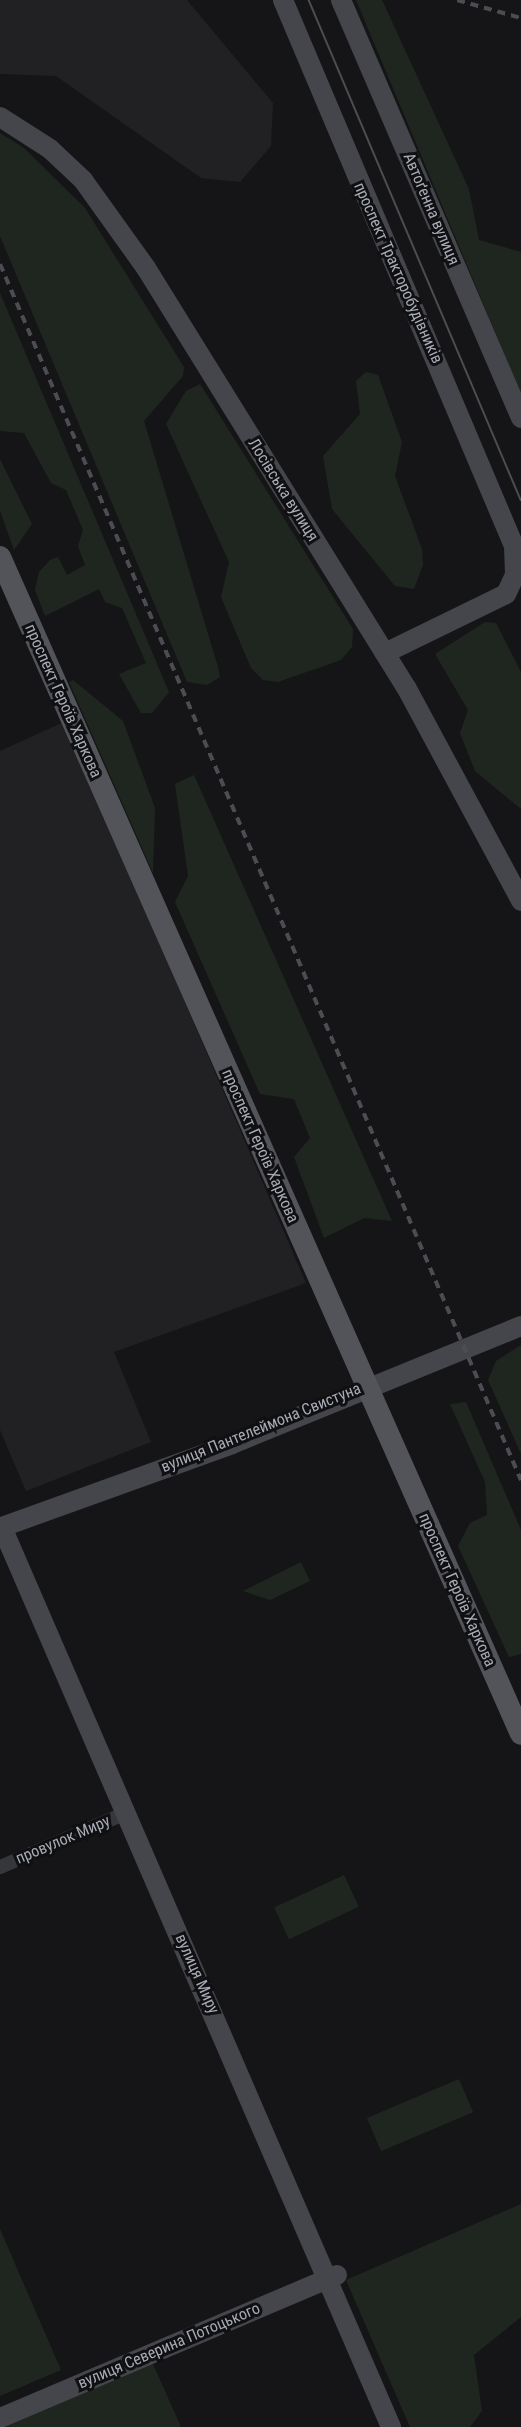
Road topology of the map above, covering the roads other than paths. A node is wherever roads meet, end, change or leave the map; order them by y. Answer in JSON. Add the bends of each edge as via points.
{"nodes":[{"id":1,"x":283,"y":0,"type":"edge"},
{"id":2,"x":341,"y":0,"type":"edge"},
{"id":3,"x":8,"y":119,"type":"edge"},
{"id":4,"x":521,"y":418,"type":"edge"},
{"id":5,"x":0,"y":556,"type":"edge"},
{"id":6,"x":513,"y":591,"type":"edge"},
{"id":7,"x":386,"y":653,"type":"junction"},
{"id":8,"x":521,"y":901,"type":"edge"},
{"id":9,"x":521,"y":1326,"type":"edge"},
{"id":10,"x":366,"y":1386,"type":"junction"},
{"id":11,"x":1,"y":1526,"type":"edge"},
{"id":12,"x":521,"y":1734,"type":"edge"},
{"id":13,"x":126,"y":1813,"type":"junction"},
{"id":14,"x":0,"y":1867,"type":"edge"},
{"id":15,"x":333,"y":2277,"type":"junction"},
{"id":16,"x":0,"y":2418,"type":"edge"},
{"id":17,"x":391,"y":2427,"type":"edge"}],
"edges":[{"from":1,"to":6,"type":"street","name":"проспект Тракторобудівників","via":[[514,546]]},
{"from":2,"to":4,"type":"street","name":"Автоґенна вулиця"},
{"from":3,"to":7,"type":"street","name":"Лосівська вулиця","via":[[70,167],[107,212]]},
{"from":5,"to":10,"type":"main road","name":"проспект Героїв Харкова"},
{"from":6,"to":7,"type":"street"},
{"from":7,"to":8,"type":"street","name":"Лосівська вулиця"},
{"from":9,"to":10,"type":"street","name":"вулиця Пантелеймона Свистуна"},
{"from":10,"to":11,"type":"street","name":"вулиця Пантелеймона Свистуна","via":[[232,1444]]},
{"from":10,"to":12,"type":"main road","name":"проспект Героїв Харкова"},
{"from":11,"to":13,"type":"street","name":"вулиця Миру"},
{"from":13,"to":14,"type":"street","name":"провулок Миру"},
{"from":13,"to":15,"type":"street","name":"вулиця Миру"},
{"from":15,"to":16,"type":"street","name":"вулиця Северина Потоцького"},
{"from":15,"to":17,"type":"street","name":"вулиця Миру"}]}
